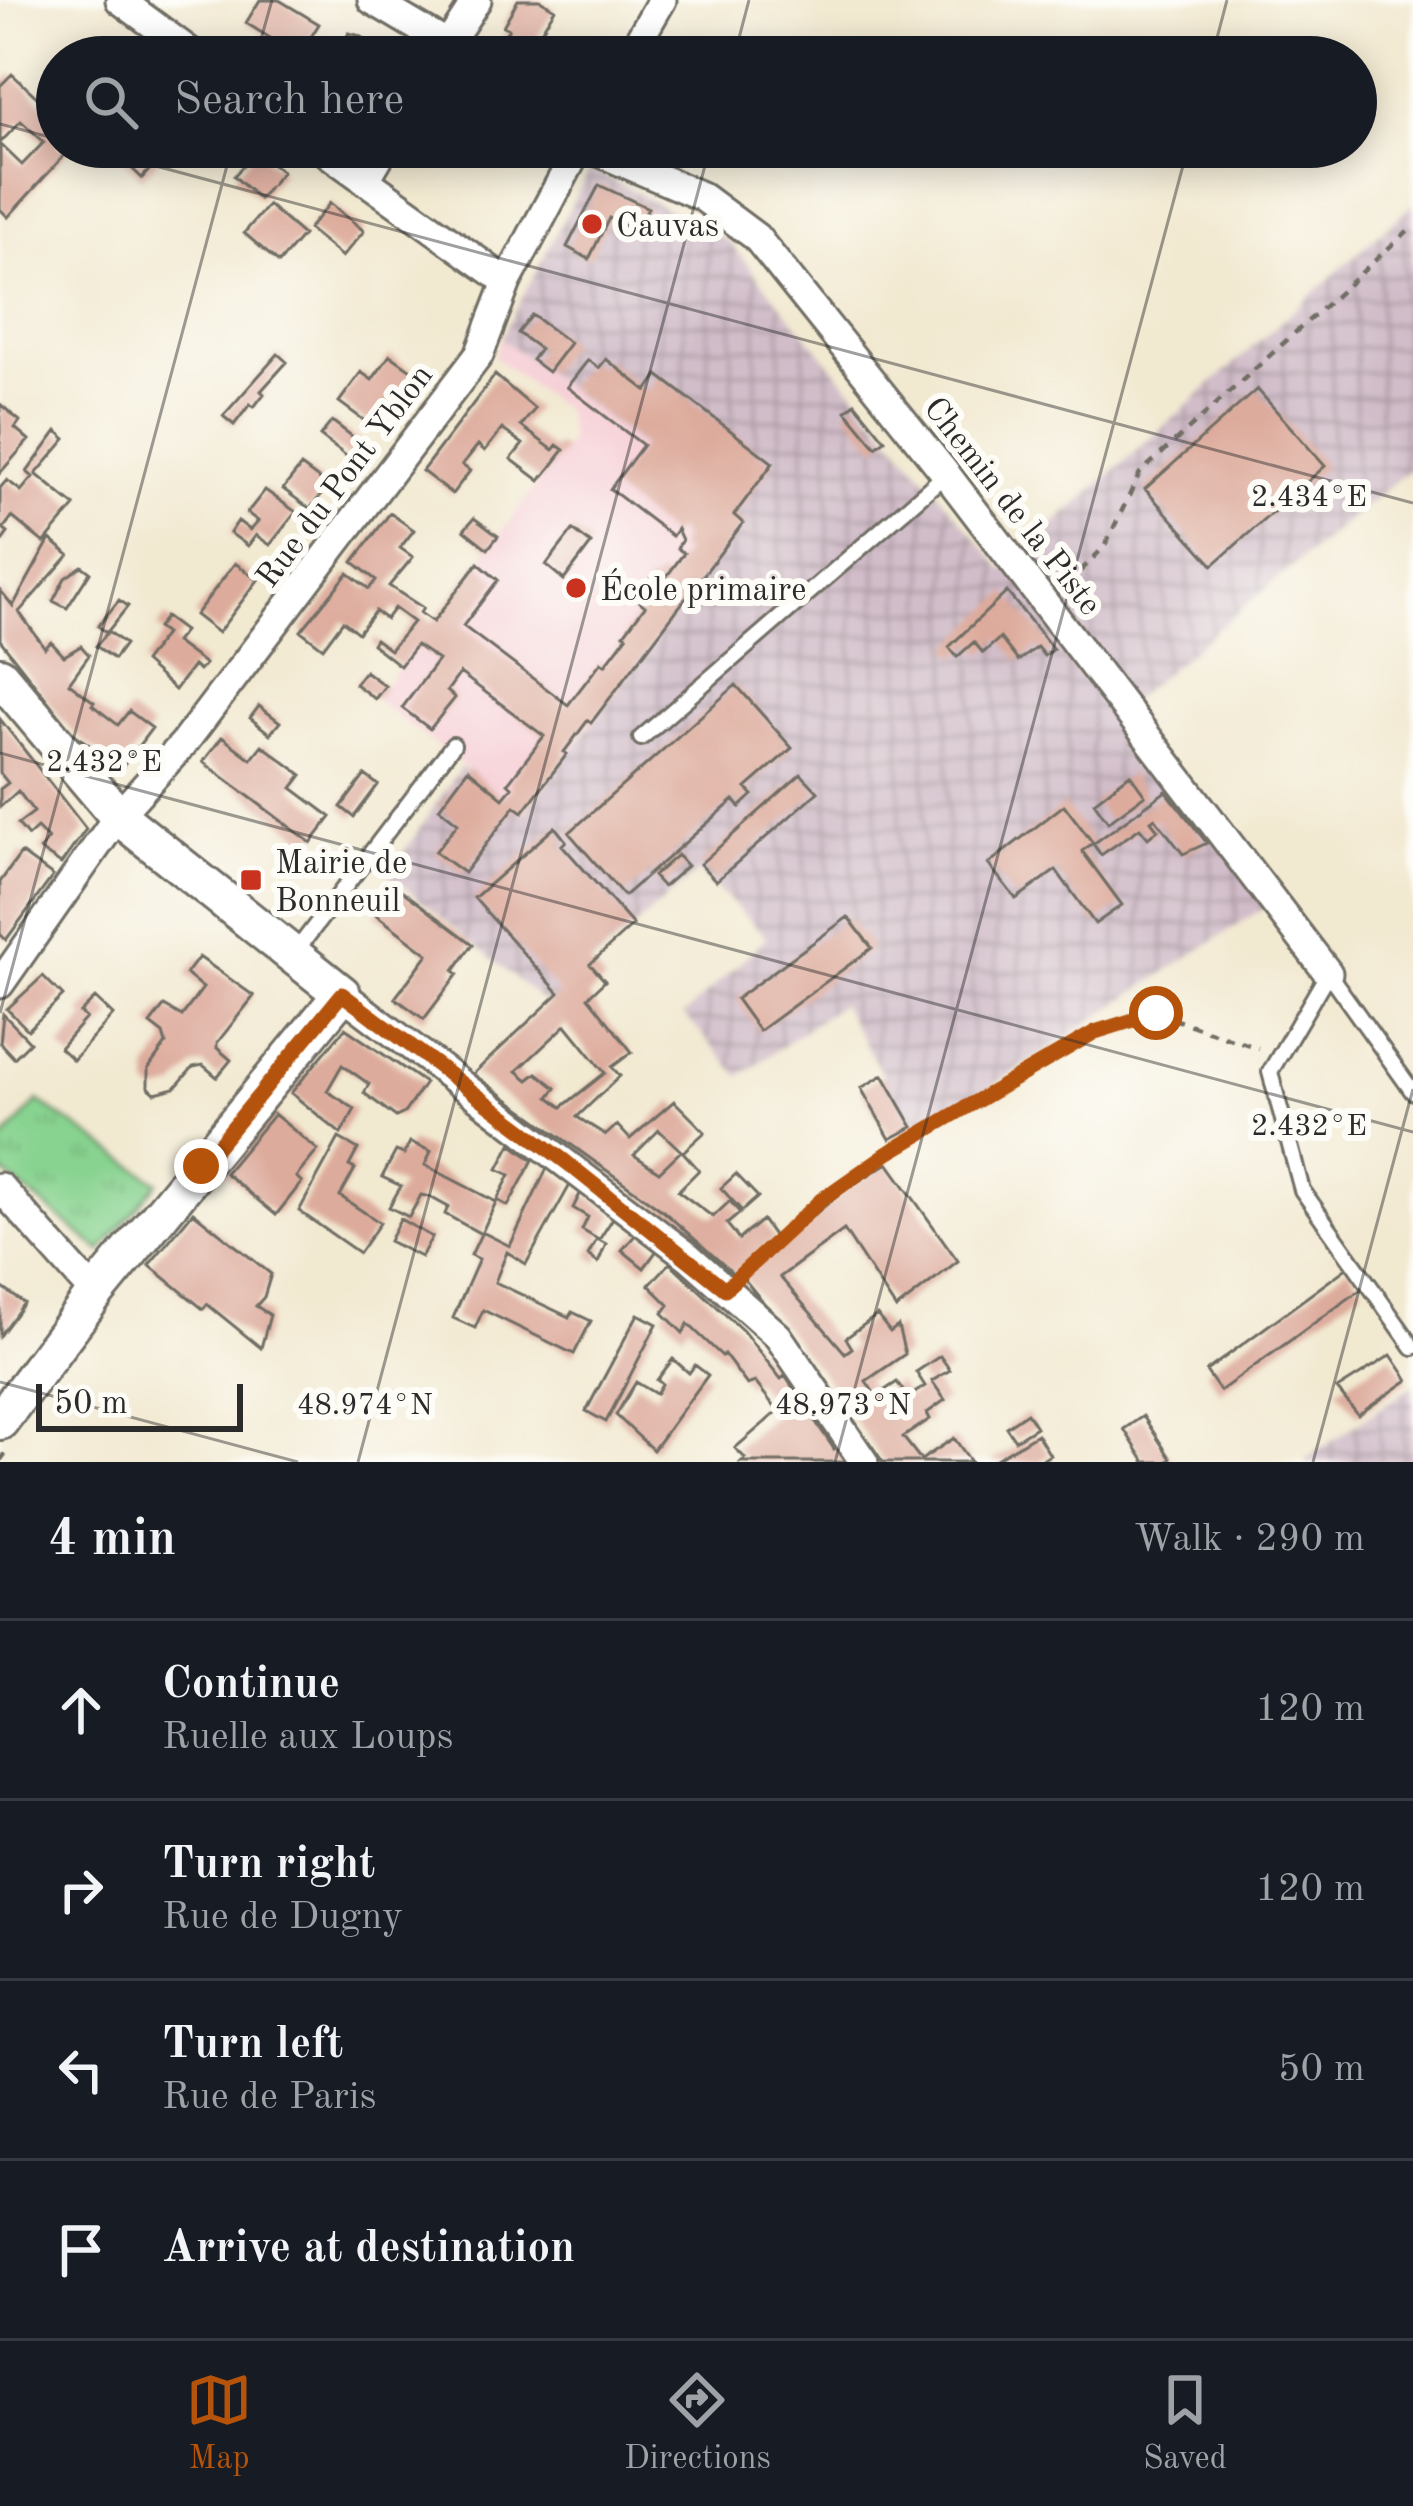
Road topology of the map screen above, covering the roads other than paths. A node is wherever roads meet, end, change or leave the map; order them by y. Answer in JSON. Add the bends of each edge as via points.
{"nodes":[{"id":1,"x":120,"y":0,"type":"edge"},
{"id":2,"x":371,"y":0,"type":"edge"},
{"id":3,"x":477,"y":0,"type":"edge"},
{"id":4,"x":662,"y":0,"type":"edge"},
{"id":5,"x":169,"y":36,"type":"edge"},
{"id":6,"x":423,"y":36,"type":"edge"},
{"id":7,"x":454,"y":36,"type":"edge"},
{"id":8,"x":641,"y":36,"type":"edge"},
{"id":9,"x":347,"y":168,"type":"edge"},
{"id":10,"x":372,"y":168,"type":"edge"},
{"id":11,"x":571,"y":168,"type":"edge"},
{"id":12,"x":634,"y":168,"type":"edge"},
{"id":13,"x":364,"y":181,"type":"junction"},
{"id":14,"x":507,"y":282,"type":"junction"},
{"id":15,"x":946,"y":474,"type":"junction"},
{"id":16,"x":0,"y":676,"type":"edge"},
{"id":17,"x":641,"y":738,"type":"dead end"},
{"id":18,"x":453,"y":745,"type":"dead end"},
{"id":19,"x":118,"y":816,"type":"junction"},
{"id":20,"x":293,"y":955,"type":"junction"},
{"id":21,"x":1328,"y":973,"type":"junction"},
{"id":22,"x":0,"y":984,"type":"edge"},
{"id":23,"x":342,"y":994,"type":"junction"},
{"id":24,"x":1413,"y":1092,"type":"edge"},
{"id":25,"x":0,"y":1187,"type":"edge"},
{"id":26,"x":95,"y":1294,"type":"junction"},
{"id":27,"x":1413,"y":1347,"type":"edge"},
{"id":28,"x":0,"y":1421,"type":"edge"},
{"id":29,"x":863,"y":1462,"type":"edge"}],
"edges":[{"from":1,"to":5,"type":"street"},
{"from":2,"to":6,"type":"street"},
{"from":3,"to":7,"type":"street"},
{"from":4,"to":8,"type":"street"},
{"from":9,"to":13,"type":"street"},
{"from":10,"to":13,"type":"street"},
{"from":11,"to":14,"type":"street","name":"Rue du Pont Yblon"},
{"from":12,"to":15,"type":"street","name":"Chemin de la Piste","via":[[701,196],[756,237]]},
{"from":13,"to":14,"type":"street"},
{"from":14,"to":19,"type":"street","name":"Rue du Pont Yblon","via":[[479,356],[184,743]]},
{"from":15,"to":17,"type":"lane"},
{"from":15,"to":21,"type":"street","name":"Chemin de la Piste"},
{"from":16,"to":19,"type":"street"},
{"from":18,"to":20,"type":"lane"},
{"from":19,"to":20,"type":"street"},
{"from":19,"to":22,"type":"street","name":"Rue du Pont Yblon"},
{"from":20,"to":23,"type":"street"},
{"from":21,"to":24,"type":"lane"},
{"from":21,"to":27,"type":"lane","via":[[1270,1072],[1302,1190]]},
{"from":23,"to":26,"type":"street"},
{"from":23,"to":29,"type":"street","via":[[566,1162],[778,1336]]},
{"from":25,"to":26,"type":"street"},
{"from":26,"to":28,"type":"street"}]}
